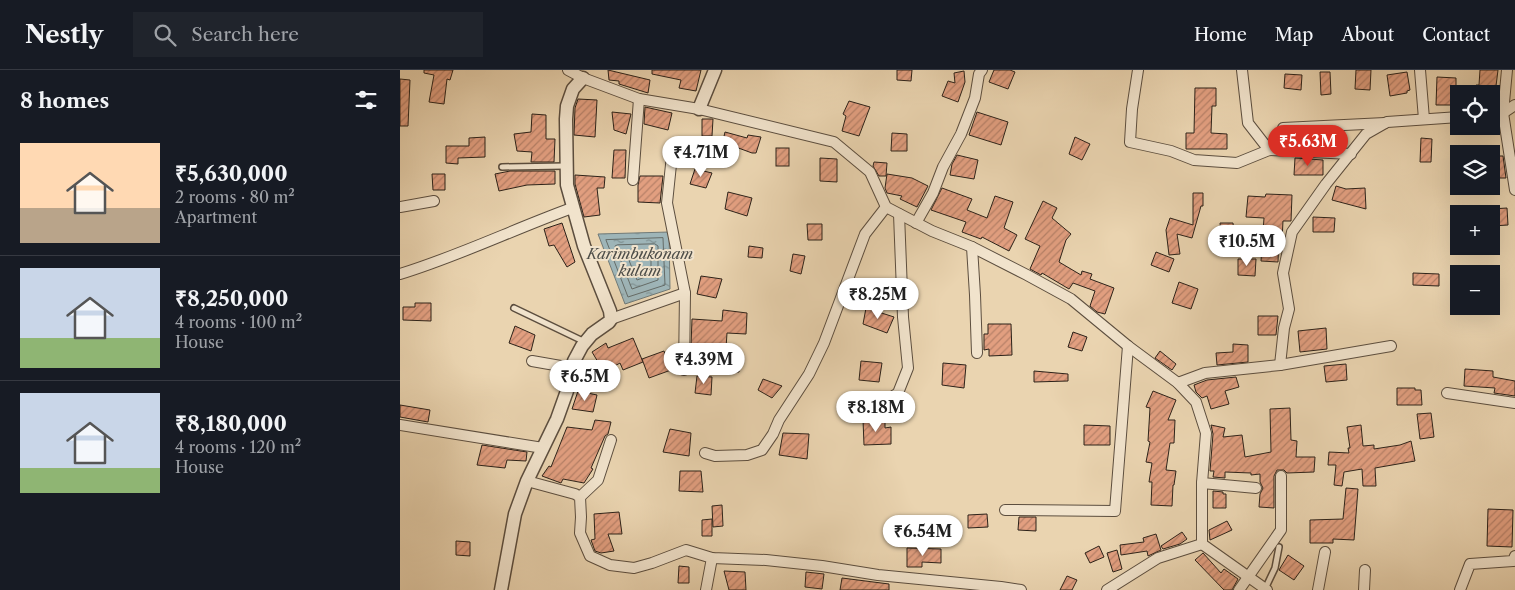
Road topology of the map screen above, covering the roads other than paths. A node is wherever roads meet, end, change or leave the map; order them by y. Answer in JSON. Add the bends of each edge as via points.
{"nodes":[{"id":1,"x":568,"y":70,"type":"edge"},
{"id":2,"x":715,"y":70,"type":"edge"},
{"id":3,"x":982,"y":70,"type":"edge"},
{"id":4,"x":1138,"y":70,"type":"edge"},
{"id":5,"x":1242,"y":70,"type":"edge"},
{"id":6,"x":1420,"y":70,"type":"edge"},
{"id":7,"x":1507,"y":70,"type":"edge"},
{"id":8,"x":582,"y":78,"type":"junction"},
{"id":9,"x":639,"y":99,"type":"junction"},
{"id":10,"x":1515,"y":105,"type":"edge"},
{"id":11,"x":699,"y":109,"type":"junction"},
{"id":12,"x":1503,"y":114,"type":"junction"},
{"id":13,"x":1450,"y":118,"type":"edge"},
{"id":14,"x":1424,"y":119,"type":"junction"},
{"id":15,"x":1387,"y":122,"type":"junction"},
{"id":16,"x":1283,"y":128,"type":"dead end"},
{"id":17,"x":1270,"y":150,"type":"junction"},
{"id":18,"x":672,"y":154,"type":"dead end"},
{"id":19,"x":1351,"y":154,"type":"junction"},
{"id":20,"x":565,"y":166,"type":"junction"},
{"id":21,"x":502,"y":167,"type":"dead end"},
{"id":22,"x":633,"y":180,"type":"dead end"},
{"id":23,"x":1515,"y":190,"type":"edge"},
{"id":24,"x":434,"y":201,"type":"dead end"},
{"id":25,"x":400,"y":207,"type":"edge"},
{"id":26,"x":886,"y":207,"type":"junction"},
{"id":27,"x":572,"y":208,"type":"junction"},
{"id":28,"x":899,"y":214,"type":"junction"},
{"id":29,"x":916,"y":224,"type":"junction"},
{"id":30,"x":972,"y":247,"type":"junction"},
{"id":31,"x":400,"y":274,"type":"edge"},
{"id":32,"x":685,"y":293,"type":"junction"},
{"id":33,"x":514,"y":308,"type":"dead end"},
{"id":34,"x":611,"y":320,"type":"junction"},
{"id":35,"x":585,"y":342,"type":"junction"},
{"id":36,"x":1128,"y":346,"type":"junction"},
{"id":37,"x":1391,"y":346,"type":"dead end"},
{"id":38,"x":977,"y":353,"type":"dead end"},
{"id":39,"x":532,"y":361,"type":"dead end"},
{"id":40,"x":1280,"y":365,"type":"junction"},
{"id":41,"x":572,"y":368,"type":"junction"},
{"id":42,"x":684,"y":370,"type":"dead end"},
{"id":43,"x":1178,"y":383,"type":"junction"},
{"id":44,"x":1447,"y":393,"type":"dead end"},
{"id":45,"x":892,"y":397,"type":"dead end"},
{"id":46,"x":1515,"y":403,"type":"edge"},
{"id":47,"x":400,"y":425,"type":"edge"},
{"id":48,"x":611,"y":440,"type":"dead end"},
{"id":49,"x":543,"y":448,"type":"junction"},
{"id":50,"x":705,"y":453,"type":"dead end"},
{"id":51,"x":1281,"y":476,"type":"dead end"},
{"id":52,"x":527,"y":481,"type":"junction"},
{"id":53,"x":1202,"y":483,"type":"junction"},
{"id":54,"x":1256,"y":488,"type":"dead end"},
{"id":55,"x":580,"y":497,"type":"junction"},
{"id":56,"x":1005,"y":510,"type":"dead end"},
{"id":57,"x":1202,"y":544,"type":"junction"},
{"id":58,"x":1280,"y":547,"type":"dead end"},
{"id":59,"x":1325,"y":552,"type":"dead end"},
{"id":60,"x":1515,"y":556,"type":"edge"},
{"id":61,"x":712,"y":558,"type":"junction"},
{"id":62,"x":1365,"y":570,"type":"dead end"},
{"id":63,"x":1248,"y":576,"type":"junction"},
{"id":64,"x":1266,"y":589,"type":"edge"},
{"id":65,"x":501,"y":590,"type":"edge"},
{"id":66,"x":706,"y":590,"type":"edge"},
{"id":67,"x":1021,"y":590,"type":"edge"},
{"id":68,"x":1107,"y":590,"type":"edge"},
{"id":69,"x":1239,"y":590,"type":"edge"},
{"id":70,"x":1318,"y":590,"type":"edge"},
{"id":71,"x":1364,"y":590,"type":"edge"},
{"id":72,"x":1460,"y":590,"type":"edge"}],
"edges":[{"from":1,"to":8,"type":"street"},
{"from":2,"to":11,"type":"street"},
{"from":3,"to":29,"type":"street","via":[[961,134]]},
{"from":4,"to":17,"type":"street","via":[[1130,142],[1172,151],[1194,160],[1237,163]]},
{"from":5,"to":17,"type":"street","via":[[1248,123]]},
{"from":6,"to":14,"type":"street"},
{"from":7,"to":12,"type":"street"},
{"from":8,"to":9,"type":"street"},
{"from":8,"to":20,"type":"street","via":[[573,89],[567,106]]},
{"from":9,"to":11,"type":"street"},
{"from":9,"to":22,"type":"street"},
{"from":10,"to":12,"type":"street"},
{"from":11,"to":26,"type":"street","via":[[834,142],[870,172]]},
{"from":12,"to":23,"type":"street"},
{"from":13,"to":14,"type":"street"},
{"from":14,"to":15,"type":"street"},
{"from":15,"to":16,"type":"street"},
{"from":15,"to":19,"type":"street","via":[[1366,134]]},
{"from":17,"to":19,"type":"street"},
{"from":18,"to":32,"type":"street","via":[[667,203]]},
{"from":19,"to":40,"type":"street","via":[[1292,232],[1283,273],[1289,309]]},
{"from":20,"to":21,"type":"lane"},
{"from":20,"to":27,"type":"street"},
{"from":24,"to":25,"type":"street"},
{"from":26,"to":28,"type":"street"},
{"from":26,"to":50,"type":"street","via":[[864,234],[824,343],[774,434],[762,450],[747,455],[715,456]]},
{"from":27,"to":31,"type":"street","via":[[436,263]]},
{"from":27,"to":34,"type":"street"},
{"from":28,"to":29,"type":"street"},
{"from":28,"to":45,"type":"street","via":[[908,368],[898,393]]},
{"from":29,"to":30,"type":"street"},
{"from":30,"to":36,"type":"street","via":[[1070,299]]},
{"from":30,"to":38,"type":"street"},
{"from":32,"to":34,"type":"street"},
{"from":32,"to":42,"type":"street"},
{"from":33,"to":35,"type":"lane"},
{"from":34,"to":35,"type":"street"},
{"from":35,"to":41,"type":"street"},
{"from":36,"to":43,"type":"street"},
{"from":36,"to":56,"type":"street","via":[[1115,511]]},
{"from":37,"to":40,"type":"street"},
{"from":39,"to":41,"type":"street"},
{"from":40,"to":43,"type":"street","via":[[1205,373]]},
{"from":41,"to":49,"type":"street","via":[[560,412]]},
{"from":43,"to":53,"type":"street","via":[[1196,402],[1206,433]]},
{"from":44,"to":46,"type":"street"},
{"from":47,"to":49,"type":"street"},
{"from":48,"to":55,"type":"street","via":[[598,480]]},
{"from":49,"to":52,"type":"street"},
{"from":51,"to":63,"type":"street","via":[[1281,530]]},
{"from":52,"to":55,"type":"street"},
{"from":52,"to":65,"type":"street","via":[[515,514]]},
{"from":53,"to":54,"type":"street"},
{"from":53,"to":57,"type":"street"},
{"from":55,"to":61,"type":"street","via":[[580,533],[590,556],[610,565],[634,568],[686,550]]},
{"from":57,"to":63,"type":"street"},
{"from":57,"to":68,"type":"street","via":[[1158,558]]},
{"from":58,"to":64,"type":"lane"},
{"from":59,"to":70,"type":"street"},
{"from":60,"to":72,"type":"street","via":[[1512,561],[1470,564]]},
{"from":61,"to":66,"type":"street"},
{"from":61,"to":67,"type":"street","via":[[766,560],[878,576]]},
{"from":62,"to":71,"type":"street"},
{"from":63,"to":64,"type":"street"},
{"from":63,"to":69,"type":"street"}]}
